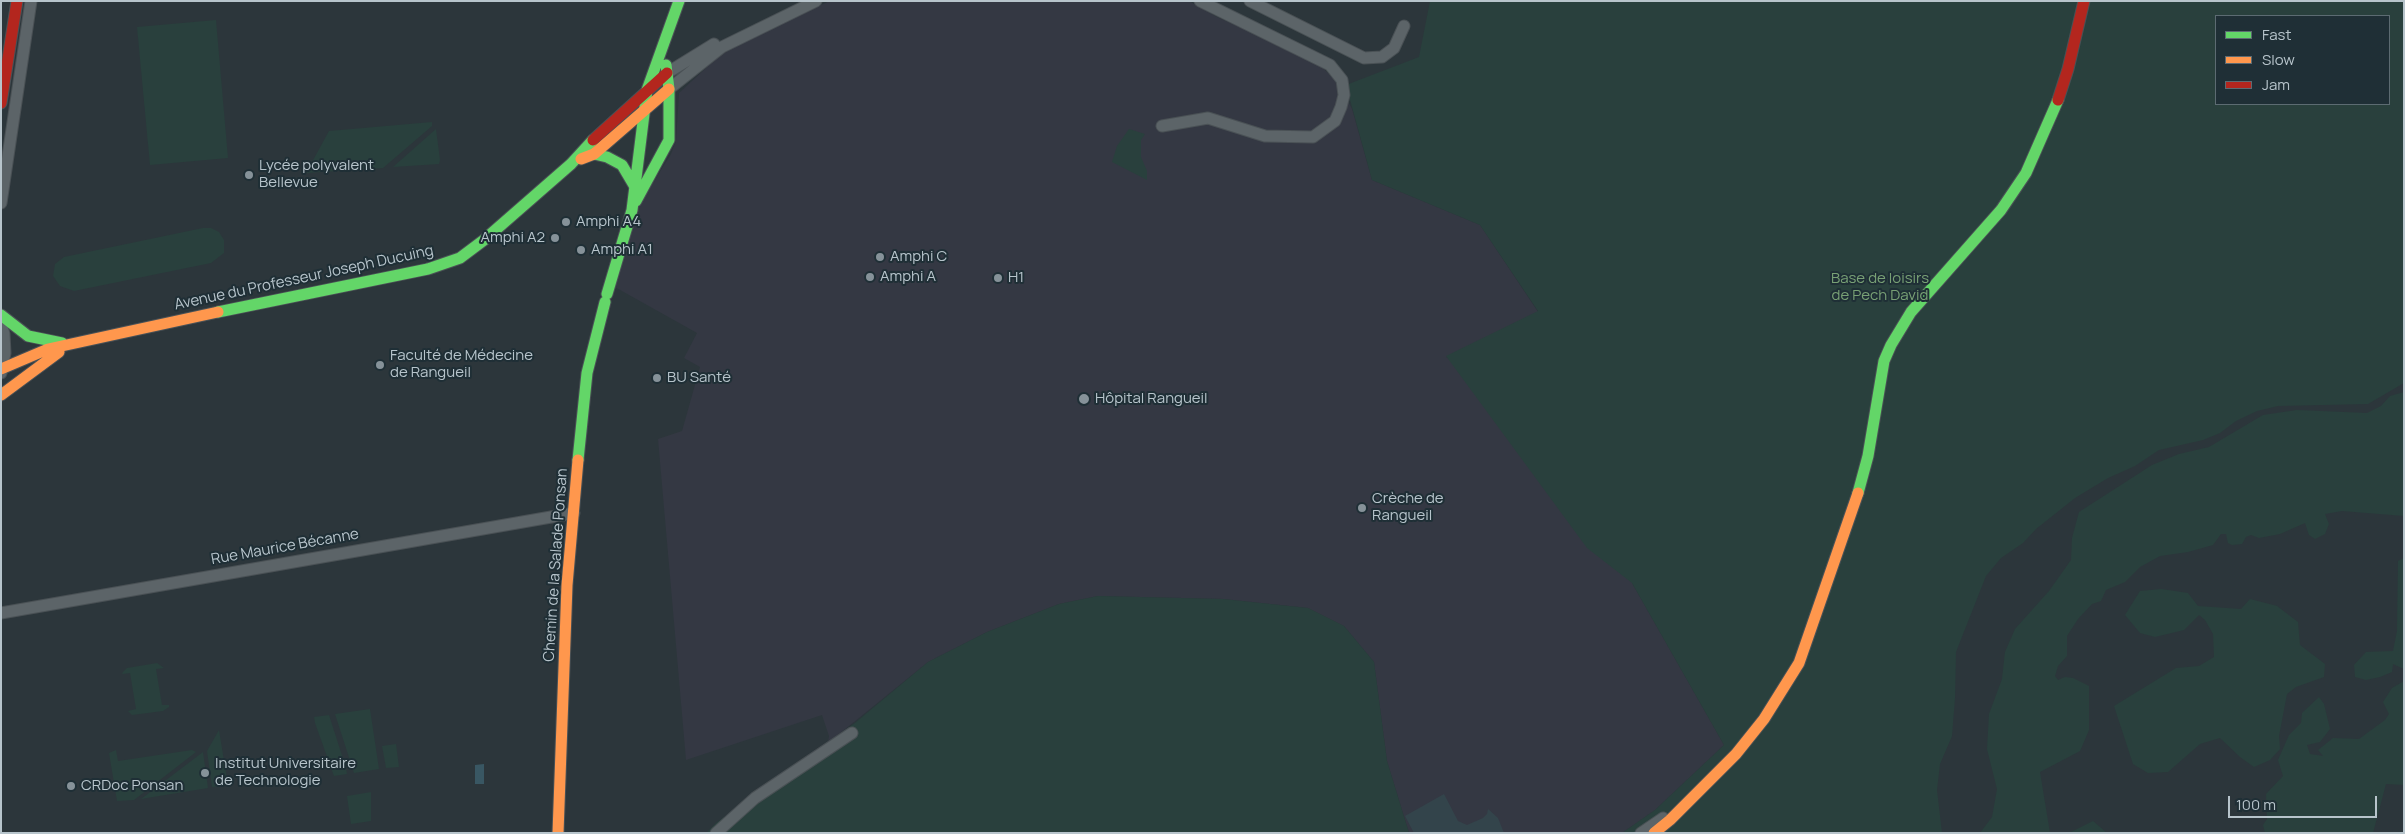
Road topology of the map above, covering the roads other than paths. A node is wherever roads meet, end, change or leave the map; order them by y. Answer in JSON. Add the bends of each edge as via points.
{"nodes":[{"id":1,"x":8,"y":1,"type":"edge"},
{"id":2,"x":17,"y":1,"type":"edge"},
{"id":3,"x":31,"y":1,"type":"edge"},
{"id":4,"x":679,"y":1,"type":"edge"},
{"id":5,"x":801,"y":1,"type":"edge"},
{"id":6,"x":816,"y":1,"type":"edge"},
{"id":7,"x":1200,"y":1,"type":"edge"},
{"id":8,"x":1250,"y":1,"type":"edge"},
{"id":9,"x":2084,"y":1,"type":"edge"},
{"id":10,"x":1404,"y":26,"type":"dead end"},
{"id":11,"x":1,"y":42,"type":"edge"},
{"id":12,"x":663,"y":44,"type":"junction"},
{"id":13,"x":667,"y":73,"type":"junction"},
{"id":14,"x":669,"y":88,"type":"junction"},
{"id":15,"x":647,"y":90,"type":"junction"},
{"id":16,"x":1,"y":103,"type":"edge"},
{"id":17,"x":645,"y":109,"type":"junction"},
{"id":18,"x":1162,"y":126,"type":"dead end"},
{"id":19,"x":594,"y":154,"type":"junction"},
{"id":20,"x":571,"y":164,"type":"junction"},
{"id":21,"x":635,"y":187,"type":"junction"},
{"id":22,"x":1,"y":203,"type":"edge"},
{"id":23,"x":632,"y":210,"type":"junction"},
{"id":24,"x":1,"y":315,"type":"edge"},
{"id":25,"x":1,"y":324,"type":"edge"},
{"id":26,"x":71,"y":345,"type":"junction"},
{"id":27,"x":2,"y":370,"type":"edge"},
{"id":28,"x":1,"y":395,"type":"edge"},
{"id":29,"x":574,"y":513,"type":"junction"},
{"id":30,"x":1,"y":613,"type":"edge"},
{"id":31,"x":852,"y":733,"type":"dead end"},
{"id":32,"x":1687,"y":802,"type":"junction"},
{"id":33,"x":558,"y":833,"type":"edge"},
{"id":34,"x":716,"y":833,"type":"edge"},
{"id":35,"x":1641,"y":833,"type":"edge"},
{"id":36,"x":1654,"y":833,"type":"edge"}],
"edges":[{"from":1,"to":11,"type":"street"},
{"from":2,"to":16,"type":"street"},
{"from":3,"to":22,"type":"street"},
{"from":4,"to":12,"type":"street"},
{"from":5,"to":13,"type":"street","via":[[720,40]]},
{"from":6,"to":14,"type":"street","via":[[722,47]]},
{"from":7,"to":18,"type":"street","via":[[1330,65],[1342,80],[1344,95],[1341,107],[1335,121],[1313,136],[1265,136],[1208,118]]},
{"from":8,"to":10,"type":"street","via":[[1364,58],[1382,57],[1394,48]]},
{"from":9,"to":32,"type":"street","via":[[2056,106],[2026,173],[2001,210],[1911,312],[1890,345],[1857,498],[1798,663],[1764,720],[1724,768]]},
{"from":12,"to":13,"type":"street","name":"Chemin de la Salade Ponsan"},
{"from":12,"to":15,"type":"street"},
{"from":13,"to":14,"type":"street","name":"Chemin de la Salade Ponsan"},
{"from":13,"to":15,"type":"street","name":"Avenue du Professeur Joseph Ducuing"},
{"from":14,"to":17,"type":"street","name":"Avenue du Professeur Joseph Ducuing"},
{"from":14,"to":23,"type":"street","name":"Chemin de la Salade Ponsan","via":[[669,140]]},
{"from":15,"to":17,"type":"street","name":"Chemin de la Salade Ponsan"},
{"from":15,"to":20,"type":"street","name":"Avenue du Professeur Joseph Ducuing"},
{"from":17,"to":19,"type":"street","name":"Avenue du Professeur Joseph Ducuing"},
{"from":17,"to":21,"type":"street","name":"Chemin de la Salade Ponsan"},
{"from":19,"to":20,"type":"street","name":"Avenue du Professeur Joseph Ducuing"},
{"from":19,"to":21,"type":"street","via":[[622,165]]},
{"from":20,"to":26,"type":"street","name":"Avenue du Professeur Joseph Ducuing","via":[[484,240],[460,258],[444,265],[152,325]]},
{"from":21,"to":23,"type":"street","name":"Chemin de la Salade Ponsan"},
{"from":23,"to":29,"type":"street","name":"Chemin de la Salade Ponsan","via":[[588,373]]},
{"from":24,"to":26,"type":"street","via":[[28,336]]},
{"from":25,"to":27,"type":"street","via":[[5,353]]},
{"from":26,"to":27,"type":"street","name":"Avenue du Professeur Joseph Ducuing","via":[[48,349]]},
{"from":26,"to":28,"type":"street"},
{"from":29,"to":30,"type":"street","name":"Rue Maurice Bécanne"},
{"from":29,"to":33,"type":"street","name":"Chemin de la Salade Ponsan","via":[[567,585]]},
{"from":31,"to":34,"type":"street","via":[[755,798]]},
{"from":32,"to":35,"type":"street"},
{"from":32,"to":36,"type":"street"}]}
